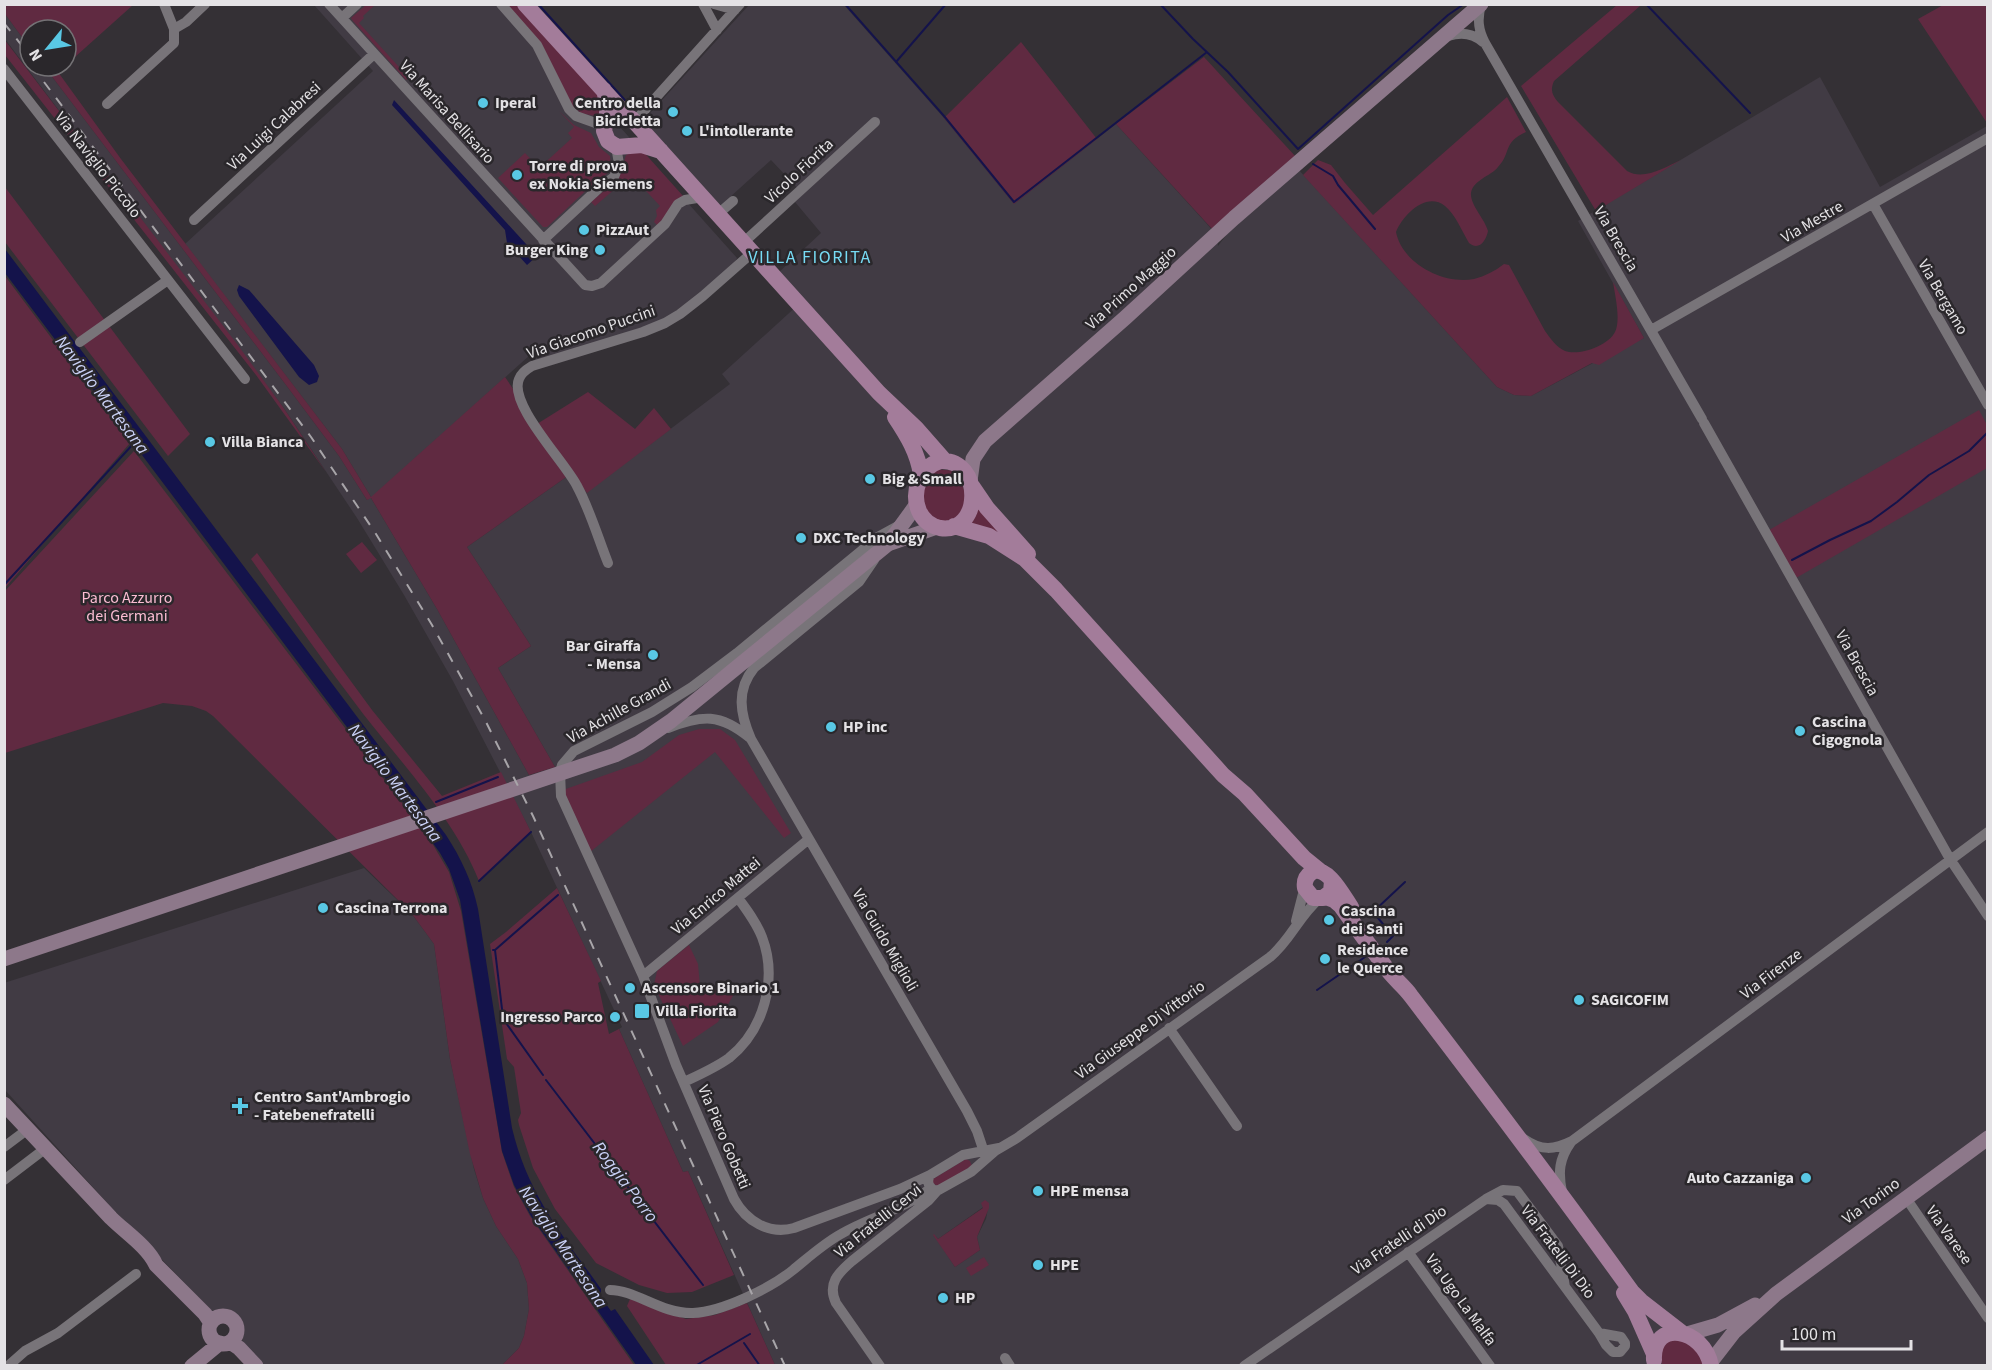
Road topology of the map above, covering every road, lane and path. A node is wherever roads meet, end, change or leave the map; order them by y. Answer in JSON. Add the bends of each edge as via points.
{"nodes":[{"id":1,"x":164,"y":4,"type":"edge"},
{"id":2,"x":205,"y":4,"type":"edge"},
{"id":3,"x":329,"y":4,"type":"edge"},
{"id":4,"x":357,"y":4,"type":"edge"},
{"id":5,"x":501,"y":4,"type":"edge"},
{"id":6,"x":525,"y":4,"type":"edge"},
{"id":7,"x":703,"y":4,"type":"edge"},
{"id":8,"x":714,"y":4,"type":"edge"},
{"id":9,"x":1481,"y":4,"type":"edge"},
{"id":10,"x":738,"y":7,"type":"edge"},
{"id":11,"x":342,"y":18,"type":"junction"},
{"id":12,"x":174,"y":29,"type":"junction"},
{"id":13,"x":717,"y":30,"type":"junction"},
{"id":14,"x":1442,"y":39,"type":"junction"},
{"id":15,"x":1485,"y":43,"type":"junction"},
{"id":16,"x":374,"y":54,"type":"junction"},
{"id":17,"x":4,"y":69,"type":"edge"},
{"id":18,"x":603,"y":90,"type":"junction"},
{"id":19,"x":107,"y":104,"type":"dead end"},
{"id":20,"x":633,"y":118,"type":"junction"},
{"id":21,"x":875,"y":122,"type":"dead end"},
{"id":22,"x":605,"y":124,"type":"junction"},
{"id":23,"x":1988,"y":138,"type":"edge"},
{"id":24,"x":620,"y":146,"type":"junction"},
{"id":25,"x":662,"y":152,"type":"junction"},
{"id":26,"x":703,"y":198,"type":"junction"},
{"id":27,"x":733,"y":201,"type":"dead end"},
{"id":28,"x":1873,"y":204,"type":"junction"},
{"id":29,"x":718,"y":214,"type":"junction"},
{"id":30,"x":194,"y":220,"type":"dead end"},
{"id":31,"x":543,"y":240,"type":"junction"},
{"id":32,"x":748,"y":247,"type":"junction"},
{"id":33,"x":168,"y":280,"type":"junction"},
{"id":34,"x":1652,"y":330,"type":"junction"},
{"id":35,"x":80,"y":342,"type":"dead end"},
{"id":36,"x":245,"y":379,"type":"dead end"},
{"id":37,"x":876,"y":389,"type":"junction"},
{"id":38,"x":1988,"y":405,"type":"edge"},
{"id":39,"x":985,"y":441,"type":"junction"},
{"id":40,"x":948,"y":461,"type":"junction"},
{"id":41,"x":921,"y":475,"type":"junction"},
{"id":42,"x":970,"y":483,"type":"junction"},
{"id":43,"x":917,"y":504,"type":"junction"},
{"id":44,"x":903,"y":523,"type":"junction"},
{"id":45,"x":954,"y":526,"type":"junction"},
{"id":46,"x":937,"y":527,"type":"junction"},
{"id":47,"x":883,"y":548,"type":"junction"},
{"id":48,"x":608,"y":563,"type":"dead end"},
{"id":49,"x":1056,"y":590,"type":"junction"},
{"id":50,"x":656,"y":733,"type":"junction"},
{"id":51,"x":751,"y":739,"type":"junction"},
{"id":52,"x":1988,"y":832,"type":"edge"},
{"id":53,"x":809,"y":838,"type":"junction"},
{"id":54,"x":1950,"y":859,"type":"junction"},
{"id":55,"x":1318,"y":885,"type":"junction"},
{"id":56,"x":738,"y":898,"type":"junction"},
{"id":57,"x":1988,"y":916,"type":"edge"},
{"id":58,"x":1293,"y":929,"type":"junction"},
{"id":59,"x":4,"y":959,"type":"edge"},
{"id":60,"x":643,"y":976,"type":"junction"},
{"id":61,"x":1169,"y":1028,"type":"junction"},
{"id":62,"x":684,"y":1082,"type":"junction"},
{"id":63,"x":4,"y":1104,"type":"edge"},
{"id":64,"x":1501,"y":1116,"type":"junction"},
{"id":65,"x":1237,"y":1126,"type":"dead end"},
{"id":66,"x":28,"y":1129,"type":"junction"},
{"id":67,"x":1515,"y":1132,"type":"junction"},
{"id":68,"x":1988,"y":1138,"type":"edge"},
{"id":69,"x":1572,"y":1141,"type":"junction"},
{"id":70,"x":4,"y":1147,"type":"edge"},
{"id":71,"x":46,"y":1148,"type":"junction"},
{"id":72,"x":966,"y":1155,"type":"junction"},
{"id":73,"x":985,"y":1155,"type":"junction"},
{"id":74,"x":973,"y":1170,"type":"junction"},
{"id":75,"x":4,"y":1180,"type":"edge"},
{"id":76,"x":932,"y":1184,"type":"junction"},
{"id":77,"x":1563,"y":1196,"type":"junction"},
{"id":78,"x":1486,"y":1198,"type":"junction"},
{"id":79,"x":1906,"y":1198,"type":"junction"},
{"id":80,"x":1558,"y":1246,"type":"junction"},
{"id":81,"x":1408,"y":1252,"type":"junction"},
{"id":82,"x":1542,"y":1255,"type":"junction"},
{"id":83,"x":136,"y":1274,"type":"dead end"},
{"id":84,"x":1565,"y":1287,"type":"junction"},
{"id":85,"x":610,"y":1290,"type":"dead end"},
{"id":86,"x":1776,"y":1294,"type":"junction"},
{"id":87,"x":1988,"y":1318,"type":"edge"},
{"id":88,"x":221,"y":1333,"type":"junction"},
{"id":89,"x":1599,"y":1333,"type":"dead end"},
{"id":90,"x":1684,"y":1333,"type":"junction"},
{"id":91,"x":1654,"y":1360,"type":"edge"},
{"id":92,"x":1711,"y":1364,"type":"edge"},
{"id":93,"x":8,"y":1365,"type":"edge"},
{"id":94,"x":192,"y":1365,"type":"edge"},
{"id":95,"x":256,"y":1365,"type":"edge"},
{"id":96,"x":880,"y":1365,"type":"edge"},
{"id":97,"x":1244,"y":1365,"type":"edge"},
{"id":98,"x":1490,"y":1365,"type":"edge"}],
"edges":[{"from":1,"to":12,"type":"street"},
{"from":2,"to":12,"type":"street"},
{"from":3,"to":11,"type":"street","name":"Via Marisa Bellisario"},
{"from":4,"to":11,"type":"street"},
{"from":5,"to":22,"type":"street","via":[[537,45],[567,108],[576,116]]},
{"from":6,"to":18,"type":"main road"},
{"from":7,"to":13,"type":"street"},
{"from":8,"to":10,"type":"street"},
{"from":9,"to":14,"type":"main road","name":"Via Primo Maggio"},
{"from":9,"to":15,"type":"street","name":"Via Brescia","via":[[1478,21]]},
{"from":10,"to":13,"type":"street"},
{"from":11,"to":16,"type":"street","name":"Via Marisa Bellisario"},
{"from":12,"to":19,"type":"street","via":[[174,43]]},
{"from":13,"to":20,"type":"street"},
{"from":14,"to":15,"type":"street","via":[[1465,33]]},
{"from":14,"to":39,"type":"main road","name":"Via Primo Maggio"},
{"from":15,"to":34,"type":"street","name":"Via Brescia"},
{"from":16,"to":30,"type":"street","name":"Via Luigi Calabresi"},
{"from":16,"to":31,"type":"street","name":"Via Marisa Bellisario"},
{"from":17,"to":33,"type":"street","name":"Via Naviglio Piccolo"},
{"from":18,"to":20,"type":"main road"},
{"from":18,"to":22,"type":"main road","via":[[608,107]]},
{"from":20,"to":22,"type":"main road","via":[[614,115]]},
{"from":20,"to":24,"type":"main road","via":[[637,130],[634,138]]},
{"from":20,"to":25,"type":"main road"},
{"from":21,"to":32,"type":"street","name":"Vicolo Fiorita"},
{"from":22,"to":24,"type":"main road","via":[[606,139]]},
{"from":23,"to":28,"type":"street","name":"Via Mestre"},
{"from":24,"to":25,"type":"main road","via":[[642,145]]},
{"from":24,"to":31,"type":"street","via":[[614,177]]},
{"from":25,"to":26,"type":"main road"},
{"from":26,"to":29,"type":"main road"},
{"from":26,"to":31,"type":"street","name":"Via Marisa Bellisario","via":[[679,203],[665,224],[594,286],[580,282]]},
{"from":27,"to":29,"type":"street"},
{"from":28,"to":34,"type":"street","name":"Via Mestre"},
{"from":28,"to":38,"type":"street","name":"Via Bergamo"},
{"from":29,"to":32,"type":"main road"},
{"from":32,"to":37,"type":"main road"},
{"from":32,"to":48,"type":"street","name":"Via Giacomo Puccini","via":[[703,297],[673,318],[643,332],[532,366],[519,379],[518,392],[525,410],[577,485]]},
{"from":33,"to":35,"type":"street"},
{"from":33,"to":36,"type":"street","name":"Via Naviglio Piccolo"},
{"from":34,"to":54,"type":"street","name":"Via Brescia"},
{"from":37,"to":40,"type":"main road"},
{"from":37,"to":41,"type":"main road","via":[[909,438]]},
{"from":39,"to":40,"type":"main road","name":"Via Primo Maggio"},
{"from":39,"to":42,"type":"main road","name":"Via Primo Maggio","via":[[973,459]]},
{"from":40,"to":41,"type":"main road","via":[[931,465]]},
{"from":40,"to":42,"type":"main road","via":[[964,470]]},
{"from":41,"to":43,"type":"main road"},
{"from":42,"to":45,"type":"main road","via":[[970,511],[964,521]]},
{"from":42,"to":49,"type":"main road"},
{"from":43,"to":44,"type":"main road"},
{"from":43,"to":46,"type":"main road","via":[[924,518]]},
{"from":44,"to":47,"type":"main road"},
{"from":44,"to":60,"type":"street","name":"Via Achille Grandi","via":[[878,537],[692,687],[652,712],[583,745],[562,765],[563,801]]},
{"from":45,"to":46,"type":"main road"},
{"from":45,"to":49,"type":"main road","via":[[985,534],[1010,548]]},
{"from":46,"to":47,"type":"main road"},
{"from":47,"to":50,"type":"main road"},
{"from":47,"to":51,"type":"street","via":[[859,582],[747,675],[741,702]]},
{"from":49,"to":55,"type":"main road"},
{"from":50,"to":51,"type":"street","via":[[707,717],[729,723]]},
{"from":50,"to":59,"type":"main road","via":[[615,755],[576,769]]},
{"from":51,"to":53,"type":"street","name":"Via Guido Miglioli"},
{"from":52,"to":54,"type":"street","name":"Via Firenze"},
{"from":53,"to":56,"type":"street","name":"Via Enrico Mattei"},
{"from":53,"to":73,"type":"street","name":"Via Guido Miglioli","via":[[967,1111]]},
{"from":54,"to":57,"type":"street","name":"Via Brescia"},
{"from":54,"to":69,"type":"street","name":"Via Firenze"},
{"from":55,"to":58,"type":"street","name":"Via Giuseppe Di Vittorio"},
{"from":55,"to":58,"type":"street","name":"Via Giuseppe Di Vittorio"},
{"from":55,"to":64,"type":"main road","via":[[1395,967],[1409,993]]},
{"from":56,"to":60,"type":"street","name":"Via Enrico Mattei"},
{"from":56,"to":62,"type":"street","name":"Via Piero Gobetti","via":[[754,919],[765,945],[768,976],[764,1005],[754,1029],[738,1049],[716,1066]]},
{"from":58,"to":61,"type":"street","name":"Via Giuseppe Di Vittorio","via":[[1270,957]]},
{"from":60,"to":62,"type":"street","name":"Via Piero Gobetti"},
{"from":61,"to":65,"type":"street"},
{"from":61,"to":73,"type":"street","name":"Via Giuseppe Di Vittorio","via":[[1017,1138]]},
{"from":62,"to":76,"type":"street","name":"Via Piero Gobetti","via":[[734,1199],[742,1212],[760,1225],[790,1230],[900,1189]]},
{"from":63,"to":66,"type":"main road"},
{"from":64,"to":67,"type":"main road"},
{"from":64,"to":91,"type":"main road","via":[[1528,1161],[1629,1299]]},
{"from":66,"to":70,"type":"street"},
{"from":66,"to":71,"type":"main road"},
{"from":67,"to":69,"type":"street","name":"Via Firenze","via":[[1544,1148]]},
{"from":67,"to":77,"type":"main road"},
{"from":68,"to":79,"type":"main road","name":"Via Torino"},
{"from":69,"to":77,"type":"street","name":"Via Firenze","via":[[1560,1163]]},
{"from":71,"to":75,"type":"street"},
{"from":71,"to":88,"type":"main road"},
{"from":72,"to":73,"type":"street","name":"Via Giuseppe Di Vittorio"},
{"from":72,"to":74,"type":"street","via":[[974,1159]]},
{"from":72,"to":76,"type":"street","name":"Via Giuseppe Di Vittorio"},
{"from":73,"to":74,"type":"street","name":"Via Giuseppe Di Vittorio"},
{"from":74,"to":76,"type":"street","name":"Via Giuseppe Di Vittorio"},
{"from":76,"to":85,"type":"street","via":[[917,1198],[831,1239],[773,1284],[710,1311],[682,1313]]},
{"from":76,"to":96,"type":"street","name":"Via Fratelli Cervi","via":[[929,1200],[835,1279],[832,1293],[836,1303]]},
{"from":77,"to":90,"type":"main road","via":[[1632,1292]]},
{"from":78,"to":80,"type":"street","name":"Via Fratelli di Dio","via":[[1503,1190],[1517,1191]]},
{"from":78,"to":81,"type":"street","name":"Via Fratelli di Dio"},
{"from":78,"to":82,"type":"street","name":"Via Fratelli Di Dio","via":[[1504,1204]]},
{"from":79,"to":86,"type":"main road","name":"Via Torino"},
{"from":79,"to":87,"type":"street","name":"Via Varese"},
{"from":80,"to":82,"type":"street","name":"Via Fratelli di Dio","via":[[1554,1254]]},
{"from":80,"to":84,"type":"street","name":"Via Fratelli di Dio"},
{"from":81,"to":97,"type":"street","name":"Via Fratelli di Dio"},
{"from":81,"to":98,"type":"street","name":"Via Ugo La Malfa"},
{"from":82,"to":84,"type":"street","name":"Via Fratelli Di Dio"},
{"from":83,"to":93,"type":"street"},
{"from":84,"to":89,"type":"street","name":"Via Fratelli Di Dio"},
{"from":86,"to":90,"type":"main road","name":"Via Torino","via":[[1718,1325]]},
{"from":86,"to":92,"type":"main road","name":"Via Torino","via":[[1734,1332]]},
{"from":88,"to":94,"type":"main road"},
{"from":88,"to":95,"type":"main road"},
{"from":90,"to":91,"type":"main road","via":[[1664,1337],[1656,1346]]},
{"from":90,"to":92,"type":"main road","via":[[1697,1341]]}]}
